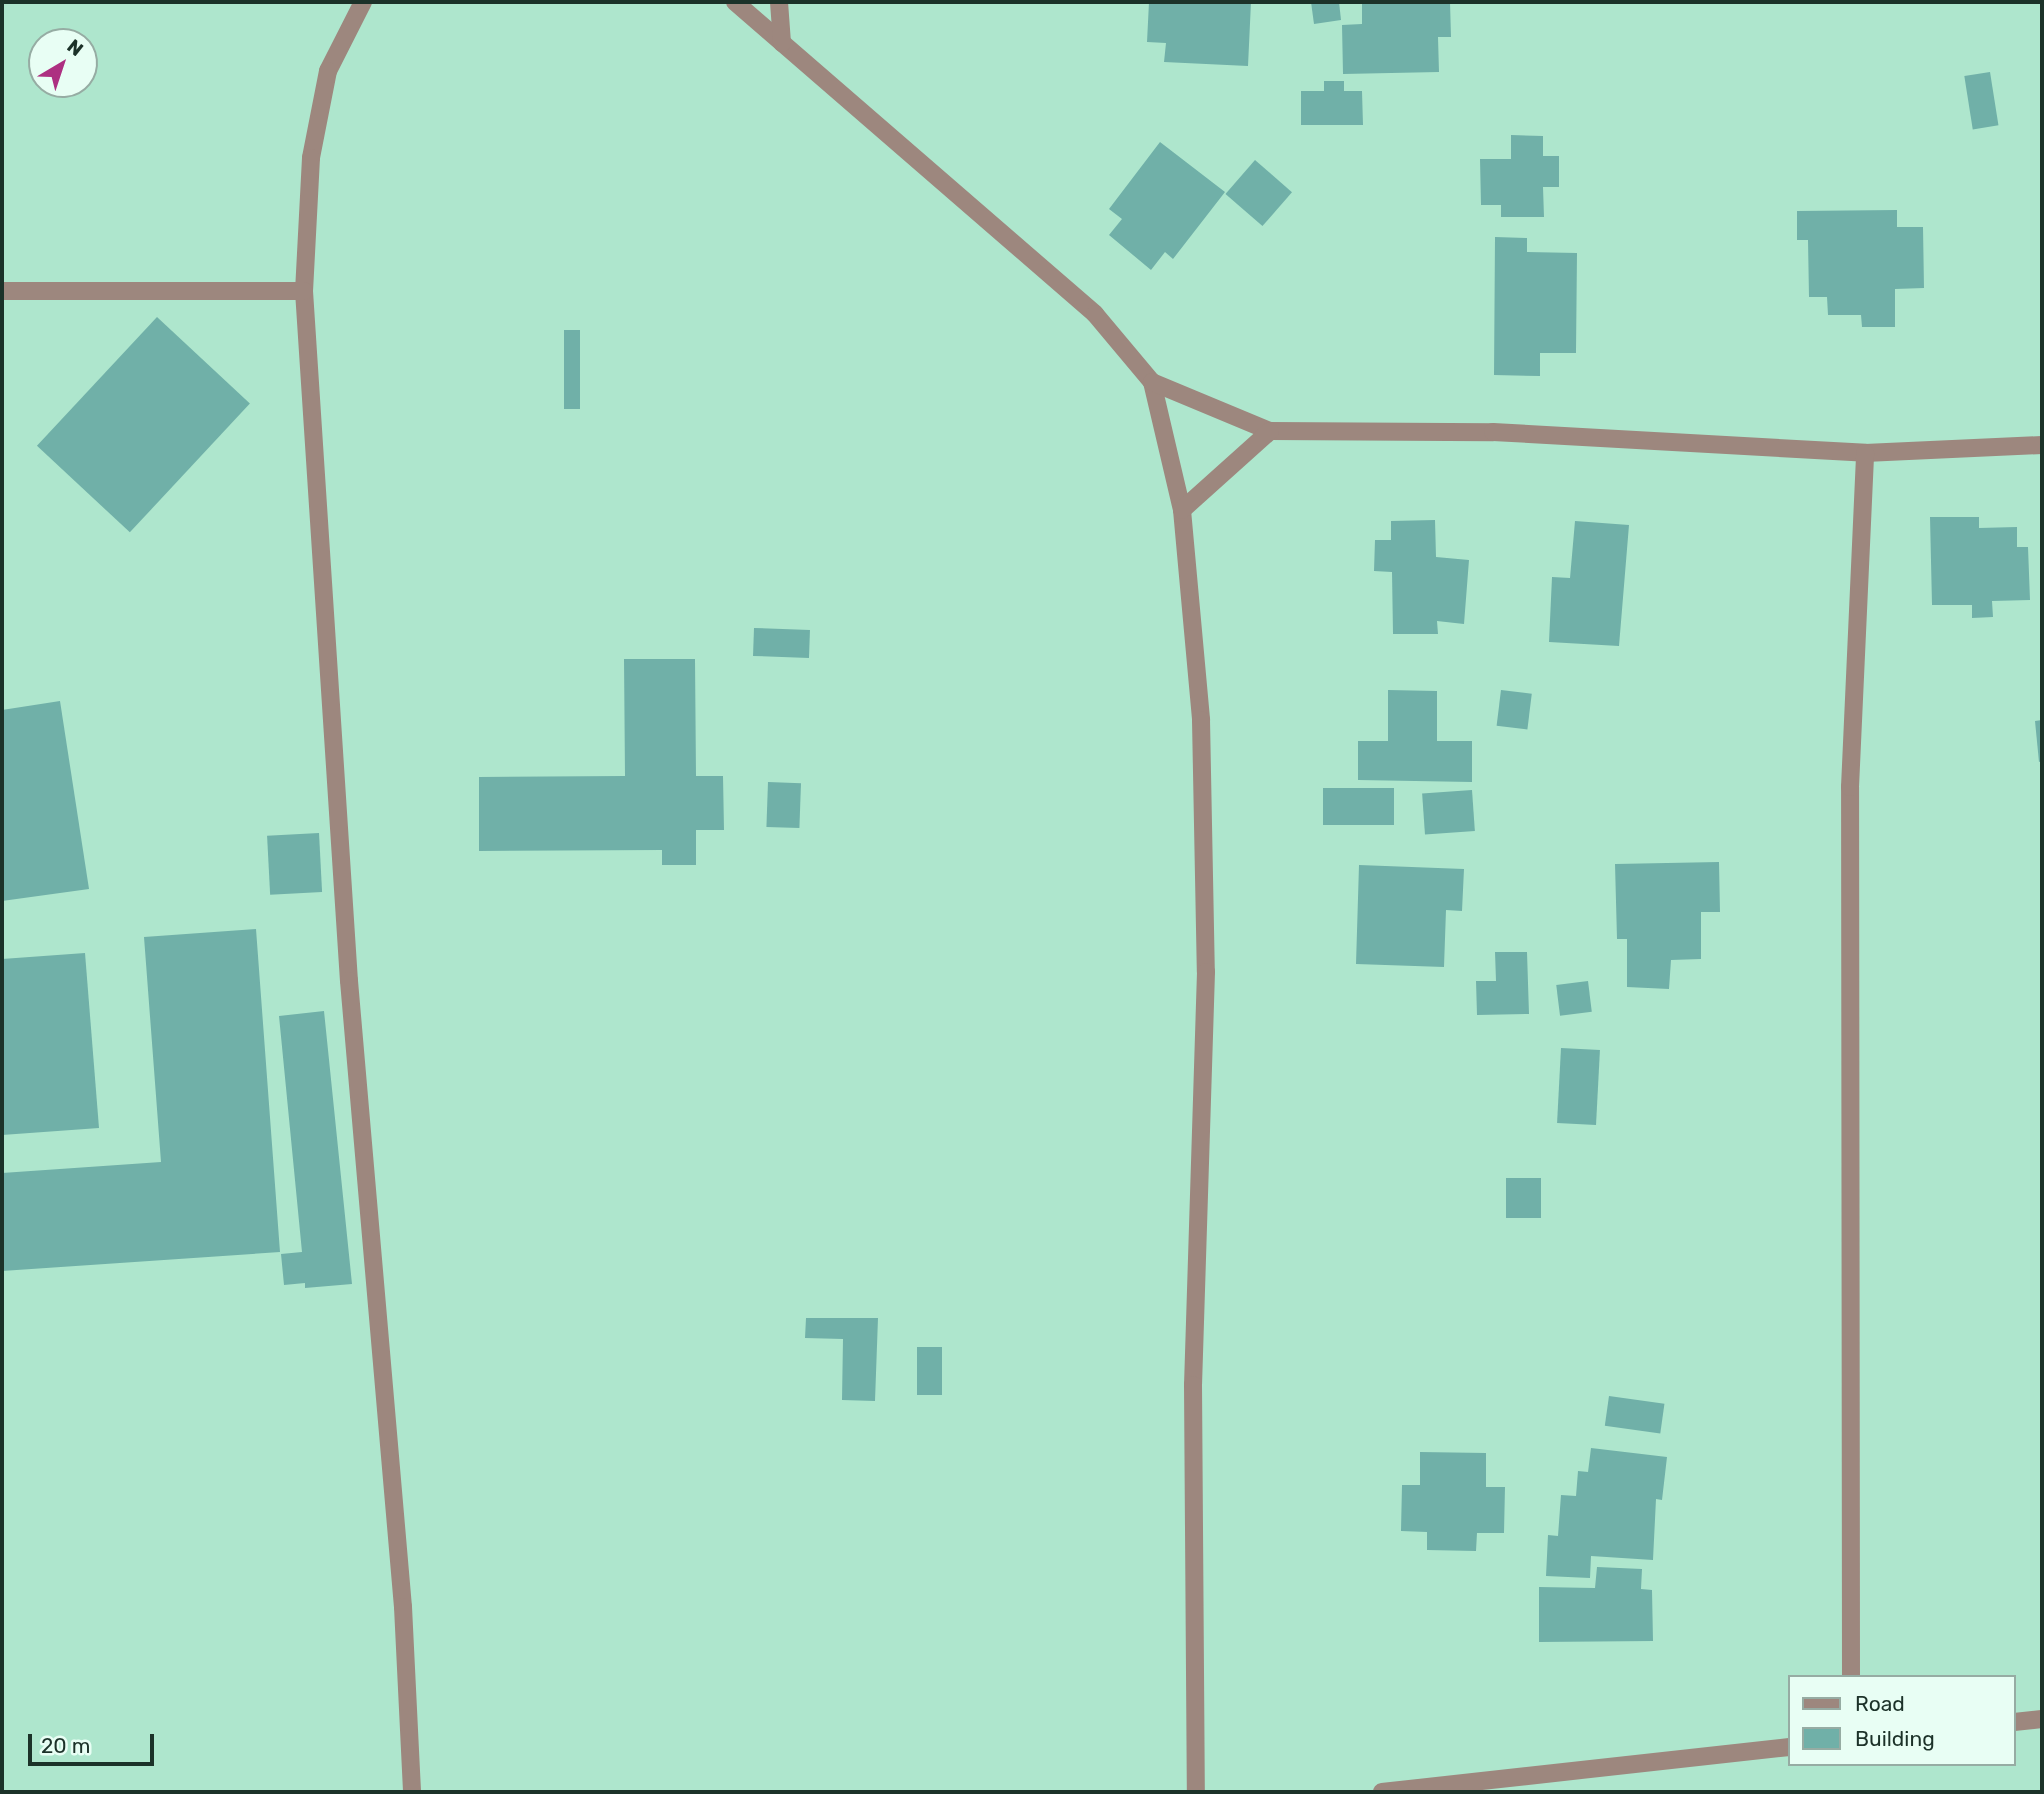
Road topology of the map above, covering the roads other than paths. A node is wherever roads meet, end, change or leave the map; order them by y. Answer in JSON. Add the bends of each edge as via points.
{"nodes":[{"id":1,"x":363,"y":2,"type":"edge"},
{"id":2,"x":734,"y":2,"type":"edge"},
{"id":3,"x":779,"y":2,"type":"edge"},
{"id":4,"x":782,"y":43,"type":"junction"},
{"id":5,"x":2,"y":290,"type":"edge"},
{"id":6,"x":304,"y":291,"type":"junction"},
{"id":7,"x":1153,"y":382,"type":"junction"},
{"id":8,"x":1270,"y":431,"type":"junction"},
{"id":9,"x":2042,"y":445,"type":"edge"},
{"id":10,"x":1866,"y":453,"type":"junction"},
{"id":11,"x":1182,"y":510,"type":"junction"},
{"id":12,"x":1851,"y":1675,"type":"edge"},
{"id":13,"x":2042,"y":1719,"type":"edge"},
{"id":14,"x":2016,"y":1722,"type":"edge"},
{"id":15,"x":1788,"y":1747,"type":"edge"},
{"id":16,"x":412,"y":1792,"type":"edge"},
{"id":17,"x":1196,"y":1792,"type":"edge"},
{"id":18,"x":1382,"y":1792,"type":"edge"}],
"edges":[{"from":1,"to":6,"type":"street","via":[[328,71],[312,159]]},
{"from":2,"to":4,"type":"street"},
{"from":3,"to":4,"type":"street"},
{"from":4,"to":7,"type":"street","via":[[1095,314]]},
{"from":5,"to":6,"type":"street"},
{"from":6,"to":16,"type":"street","via":[[348,968],[402,1593]]},
{"from":7,"to":8,"type":"street"},
{"from":7,"to":11,"type":"street"},
{"from":8,"to":10,"type":"street","via":[[1493,432]]},
{"from":8,"to":11,"type":"street"},
{"from":9,"to":10,"type":"street"},
{"from":10,"to":12,"type":"street","via":[[1850,788]]},
{"from":11,"to":17,"type":"street","via":[[1201,720],[1206,972],[1194,1385]]},
{"from":13,"to":14,"type":"street"},
{"from":15,"to":18,"type":"street"}]}
